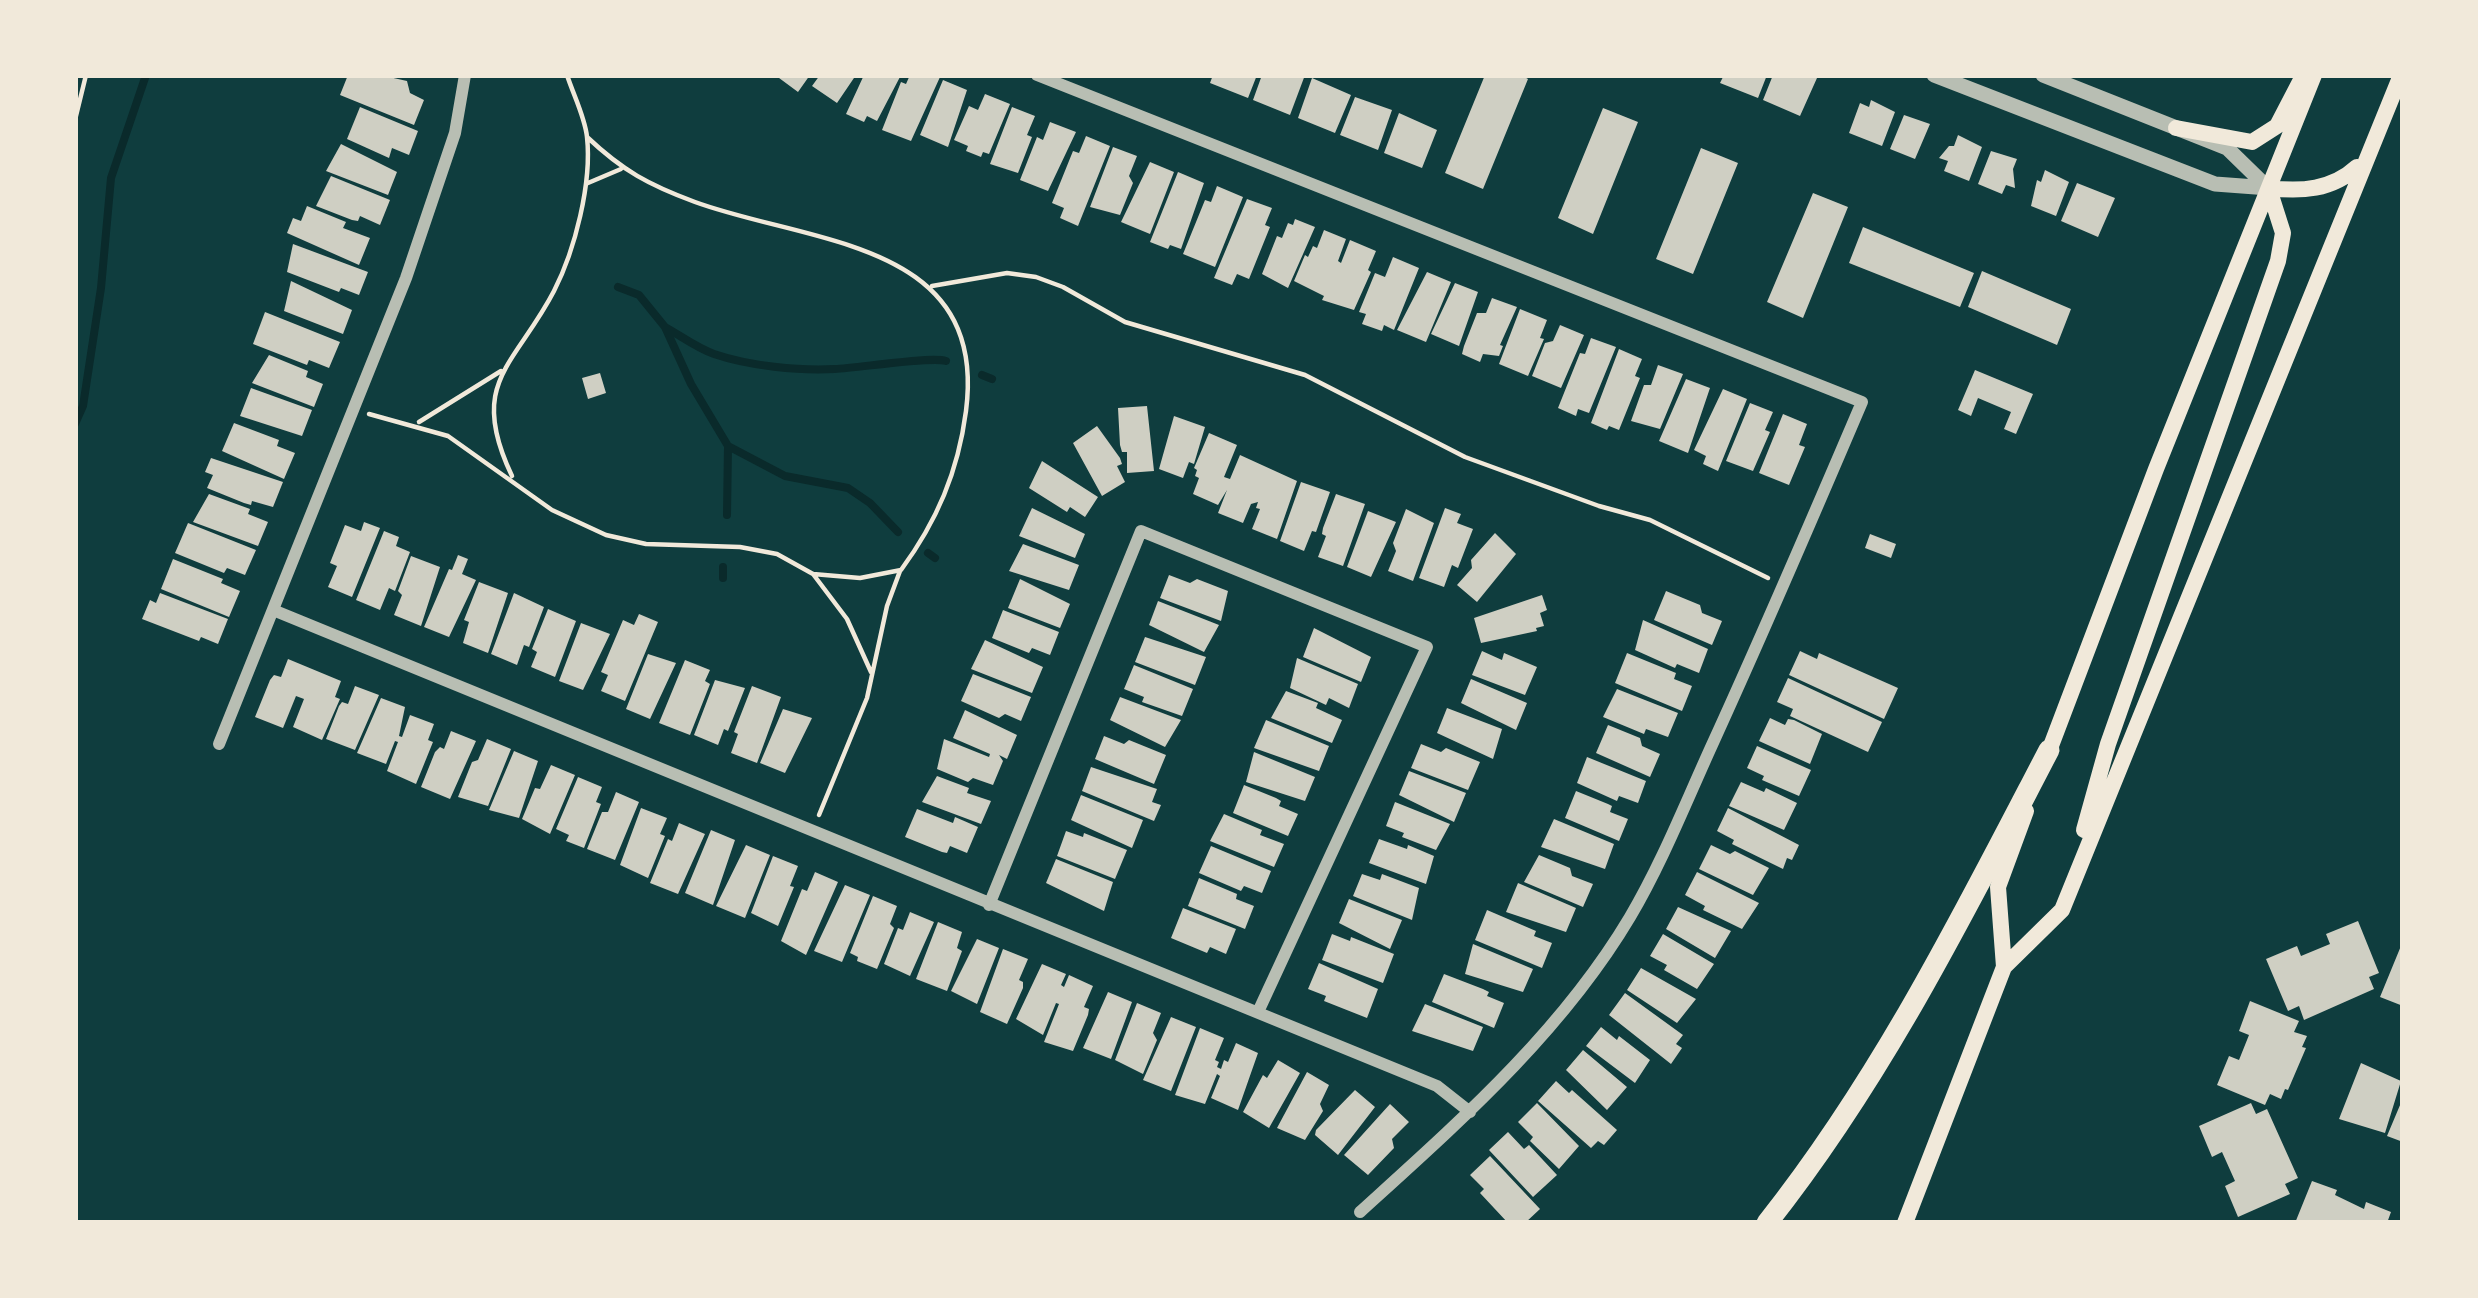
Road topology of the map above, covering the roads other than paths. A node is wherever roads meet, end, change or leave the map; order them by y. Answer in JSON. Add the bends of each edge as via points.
{"nodes":[{"id":1,"x":465,"y":75,"type":"edge"},
{"id":2,"x":1037,"y":75,"type":"edge"},
{"id":3,"x":1934,"y":75,"type":"edge"},
{"id":4,"x":2043,"y":75,"type":"edge"},
{"id":5,"x":2303,"y":75,"type":"edge"},
{"id":6,"x":2314,"y":75,"type":"edge"},
{"id":7,"x":2401,"y":75,"type":"edge"},
{"id":8,"x":2176,"y":128,"type":"junction"},
{"id":9,"x":2365,"y":159,"type":"junction"},
{"id":10,"x":2269,"y":188,"type":"junction"},
{"id":11,"x":273,"y":610,"type":"junction"},
{"id":12,"x":219,"y":745,"type":"dead end"},
{"id":13,"x":2050,"y":750,"type":"junction"},
{"id":14,"x":989,"y":905,"type":"junction"},
{"id":15,"x":2062,"y":910,"type":"junction"},
{"id":16,"x":2004,"y":967,"type":"junction"},
{"id":17,"x":1258,"y":1012,"type":"junction"},
{"id":18,"x":1470,"y":1112,"type":"junction"},
{"id":19,"x":1360,"y":1213,"type":"dead end"},
{"id":20,"x":1767,"y":1223,"type":"edge"},
{"id":21,"x":1905,"y":1223,"type":"edge"}],
"edges":[{"from":1,"to":11,"type":"street","via":[[442,172]]},
{"from":2,"to":18,"type":"street","via":[[1862,402],[1629,918],[1546,1031]]},
{"from":3,"to":10,"type":"street","via":[[2216,184]]},
{"from":4,"to":8,"type":"street"},
{"from":5,"to":8,"type":"main road","via":[[2265,137],[2237,142]]},
{"from":6,"to":10,"type":"main road"},
{"from":7,"to":9,"type":"main road"},
{"from":8,"to":10,"type":"street","via":[[2227,148]]},
{"from":9,"to":10,"type":"main road","via":[[2342,181]]},
{"from":9,"to":15,"type":"main road"},
{"from":10,"to":13,"type":"main road"},
{"from":10,"to":15,"type":"main road","via":[[2283,233],[2278,261],[2108,743]]},
{"from":11,"to":12,"type":"street"},
{"from":11,"to":14,"type":"street"},
{"from":13,"to":16,"type":"main road","via":[[1998,887]]},
{"from":13,"to":20,"type":"highway","via":[[1894,1041]]},
{"from":14,"to":17,"type":"street"},
{"from":14,"to":17,"type":"street","via":[[1141,532],[1162,540],[1427,647]]},
{"from":15,"to":16,"type":"main road"},
{"from":16,"to":21,"type":"main road"},
{"from":17,"to":18,"type":"street","via":[[1437,1086]]},
{"from":18,"to":19,"type":"street"}]}
